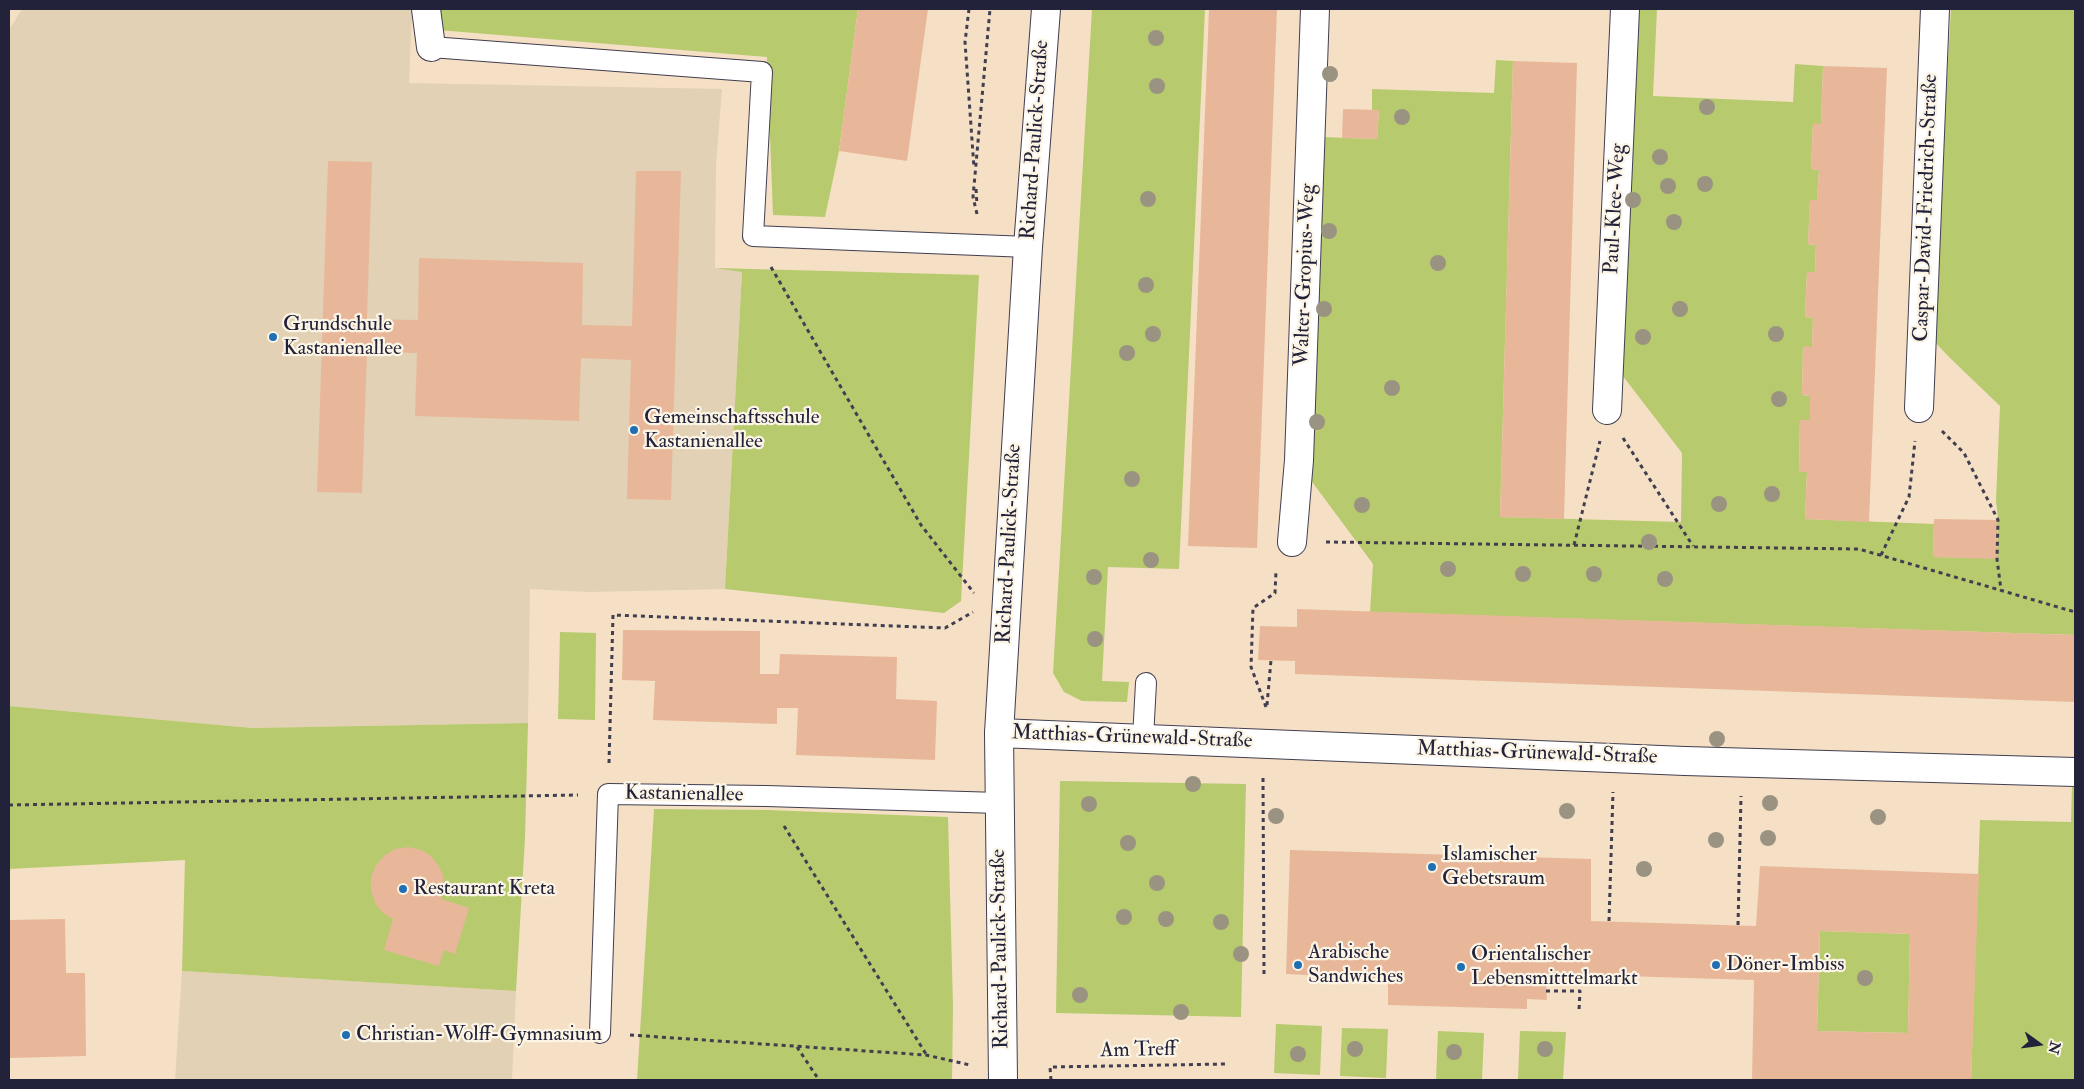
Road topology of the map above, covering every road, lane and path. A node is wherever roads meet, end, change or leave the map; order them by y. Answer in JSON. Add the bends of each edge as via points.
{"nodes":[{"id":1,"x":426,"y":9,"type":"edge"},
{"id":2,"x":969,"y":9,"type":"edge"},
{"id":3,"x":1046,"y":9,"type":"edge"},
{"id":4,"x":1315,"y":9,"type":"edge"},
{"id":5,"x":1625,"y":9,"type":"edge"},
{"id":6,"x":1935,"y":9,"type":"edge"},
{"id":7,"x":430,"y":47,"type":"joint"},
{"id":8,"x":753,"y":236,"type":"junction"},
{"id":9,"x":984,"y":244,"type":"junction"},
{"id":10,"x":1028,"y":247,"type":"junction"},
{"id":11,"x":1919,"y":408,"type":"junction"},
{"id":12,"x":1607,"y":412,"type":"junction"},
{"id":13,"x":1292,"y":542,"type":"junction"},
{"id":14,"x":1574,"y":545,"type":"junction"},
{"id":15,"x":1693,"y":547,"type":"junction"},
{"id":16,"x":1881,"y":555,"type":"junction"},
{"id":17,"x":2001,"y":590,"type":"junction"},
{"id":18,"x":984,"y":606,"type":"junction"},
{"id":19,"x":2075,"y":612,"type":"edge"},
{"id":20,"x":1005,"y":633,"type":"junction"},
{"id":21,"x":1271,"y":660,"type":"dead end"},
{"id":22,"x":1146,"y":683,"type":"dead end"},
{"id":23,"x":999,"y":733,"type":"junction"},
{"id":24,"x":1143,"y":738,"type":"junction"},
{"id":25,"x":1263,"y":743,"type":"junction"},
{"id":26,"x":1615,"y":758,"type":"junction"},
{"id":27,"x":1742,"y":763,"type":"junction"},
{"id":28,"x":2075,"y":772,"type":"edge"},
{"id":29,"x":608,"y":794,"type":"junction"},
{"id":30,"x":766,"y":796,"type":"junction"},
{"id":31,"x":999,"y":803,"type":"junction"},
{"id":32,"x":9,"y":805,"type":"edge"},
{"id":33,"x":1609,"y":921,"type":"dead end"},
{"id":34,"x":1738,"y":925,"type":"dead end"},
{"id":35,"x":1264,"y":974,"type":"dead end"},
{"id":36,"x":1546,"y":991,"type":"dead end"},
{"id":37,"x":1579,"y":1010,"type":"dead end"},
{"id":38,"x":600,"y":1033,"type":"joint"},
{"id":39,"x":797,"y":1046,"type":"junction"},
{"id":40,"x":926,"y":1054,"type":"junction"},
{"id":41,"x":1226,"y":1064,"type":"dead end"},
{"id":42,"x":971,"y":1065,"type":"dead end"},
{"id":43,"x":819,"y":1080,"type":"edge"},
{"id":44,"x":1003,"y":1080,"type":"edge"},
{"id":45,"x":1051,"y":1080,"type":"edge"}],
"edges":[{"from":1,"to":7,"type":"street"},
{"from":2,"to":9,"type":"path","via":[[966,52],[978,231]]},
{"from":3,"to":10,"type":"street","name":"Richard-Paulick-Straße"},
{"from":4,"to":13,"type":"street","name":"Walter-Gropius-Weg","via":[[1299,460]]},
{"from":5,"to":12,"type":"street","name":"Paul-Klee-Weg"},
{"from":6,"to":11,"type":"street","name":"Caspar-David-Friedrich-Straße"},
{"from":7,"to":8,"type":"lane","via":[[762,72]]},
{"from":8,"to":9,"type":"lane"},
{"from":8,"to":18,"type":"path","via":[[921,525]]},
{"from":9,"to":10,"type":"lane"},
{"from":10,"to":20,"type":"street","name":"Richard-Paulick-Straße"},
{"from":11,"to":16,"type":"path","via":[[1909,497]]},
{"from":11,"to":17,"type":"path","via":[[1964,453],[1998,520],[1997,558]]},
{"from":12,"to":14,"type":"path"},
{"from":12,"to":15,"type":"path"},
{"from":13,"to":14,"type":"path"},
{"from":13,"to":21,"type":"path","via":[[1277,559],[1276,593],[1253,608],[1251,667],[1266,707]]},
{"from":14,"to":15,"type":"path"},
{"from":15,"to":16,"type":"path","via":[[1859,549]]},
{"from":16,"to":17,"type":"path"},
{"from":17,"to":19,"type":"path"},
{"from":18,"to":20,"type":"path"},
{"from":18,"to":29,"type":"path","via":[[945,628],[613,615]]},
{"from":20,"to":23,"type":"street","name":"Richard-Paulick-Straße"},
{"from":22,"to":24,"type":"lane"},
{"from":23,"to":24,"type":"street","name":"Matthias-Grünewald-Straße"},
{"from":23,"to":31,"type":"street","name":"Richard-Paulick-Straße"},
{"from":24,"to":25,"type":"street","name":"Matthias-Grünewald-Straße"},
{"from":25,"to":26,"type":"street","name":"Matthias-Grünewald-Straße"},
{"from":25,"to":35,"type":"path"},
{"from":26,"to":27,"type":"street","name":"Matthias-Grünewald-Straße"},
{"from":26,"to":33,"type":"path"},
{"from":27,"to":28,"type":"street","name":"Matthias-Grünewald-Straße"},
{"from":27,"to":34,"type":"path"},
{"from":29,"to":30,"type":"lane","name":"Kastanienallee"},
{"from":29,"to":32,"type":"path"},
{"from":29,"to":38,"type":"lane","name":"Kastanienallee"},
{"from":30,"to":31,"type":"lane","name":"Kastanienallee"},
{"from":30,"to":40,"type":"path"},
{"from":31,"to":44,"type":"street","name":"Richard-Paulick-Straße"},
{"from":36,"to":37,"type":"path","via":[[1580,991]]},
{"from":38,"to":39,"type":"path"},
{"from":39,"to":40,"type":"path"},
{"from":39,"to":43,"type":"path"},
{"from":40,"to":42,"type":"path"},
{"from":41,"to":45,"type":"path","name":"Am Treff","via":[[1050,1067]]}]}
